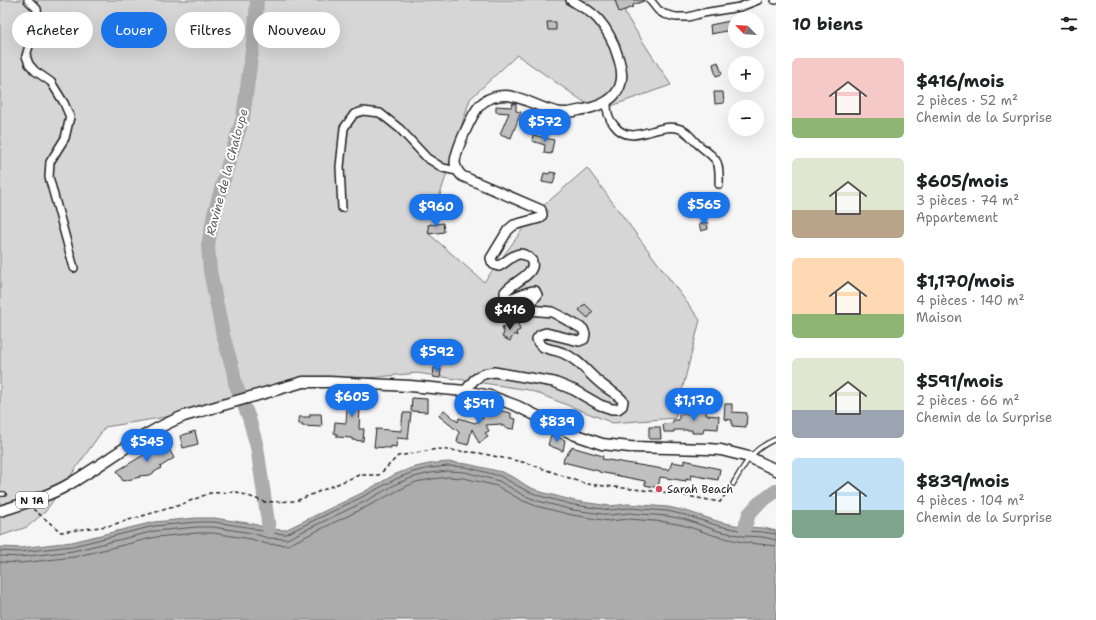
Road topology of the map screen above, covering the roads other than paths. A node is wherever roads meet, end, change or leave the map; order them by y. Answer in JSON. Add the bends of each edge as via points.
{"nodes":[{"id":1,"x":28,"y":0,"type":"edge"},
{"id":2,"x":571,"y":0,"type":"edge"},
{"id":3,"x":650,"y":0,"type":"edge"},
{"id":4,"x":758,"y":0,"type":"edge"},
{"id":5,"x":607,"y":103,"type":"junction"},
{"id":6,"x":457,"y":171,"type":"junction"},
{"id":7,"x":719,"y":184,"type":"dead end"},
{"id":8,"x":342,"y":208,"type":"dead end"},
{"id":9,"x":74,"y":268,"type":"dead end"},
{"id":10,"x":465,"y":391,"type":"junction"},
{"id":11,"x":776,"y":439,"type":"edge"},
{"id":12,"x":751,"y":458,"type":"junction"},
{"id":13,"x":776,"y":470,"type":"edge"},
{"id":14,"x":733,"y":484,"type":"road end"},
{"id":15,"x":0,"y":511,"type":"edge"}],
"edges":[{"from":1,"to":9,"type":"street","via":[[37,9],[38,16],[26,56],[35,71],[51,82],[70,117],[65,138],[50,162],[49,177]]},
{"from":2,"to":5,"type":"main road","via":[[588,10],[598,20],[616,50],[622,70],[622,82],[617,94]]},
{"from":3,"to":4,"type":"street","via":[[664,14],[688,17],[740,7]]},
{"from":5,"to":6,"type":"main road","via":[[587,109],[555,112],[512,96],[500,96],[484,101],[459,146],[455,162]]},
{"from":5,"to":7,"type":"street","via":[[607,113],[619,131],[631,135],[668,127],[685,131],[715,158],[720,169]]},
{"from":6,"to":8,"type":"street","via":[[443,168],[427,158],[400,129],[380,113],[363,111],[354,114],[344,128],[340,167]]},
{"from":6,"to":10,"type":"main road","via":[[462,176],[541,210],[540,218],[514,225],[508,230],[491,258],[495,266],[519,253],[532,261],[532,268],[528,274],[508,288],[505,296],[509,299],[535,291],[537,295],[529,303],[529,310],[552,312],[583,330],[584,339],[579,341],[546,334],[540,335],[537,339],[542,347],[571,357],[623,401],[618,409],[612,408],[600,405],[554,382],[494,372],[483,374]]},
{"from":10,"to":12,"type":"main road","number":"N 1A","via":[[490,396],[516,406],[573,434],[602,444],[708,448]]},
{"from":10,"to":15,"type":"main road","number":"N 1A","via":[[303,382],[165,423],[64,487]]},
{"from":11,"to":12,"type":"lane","via":[[763,446]]},
{"from":12,"to":13,"type":"main road","number":"N 1A"},
{"from":12,"to":14,"type":"lane"}]}
